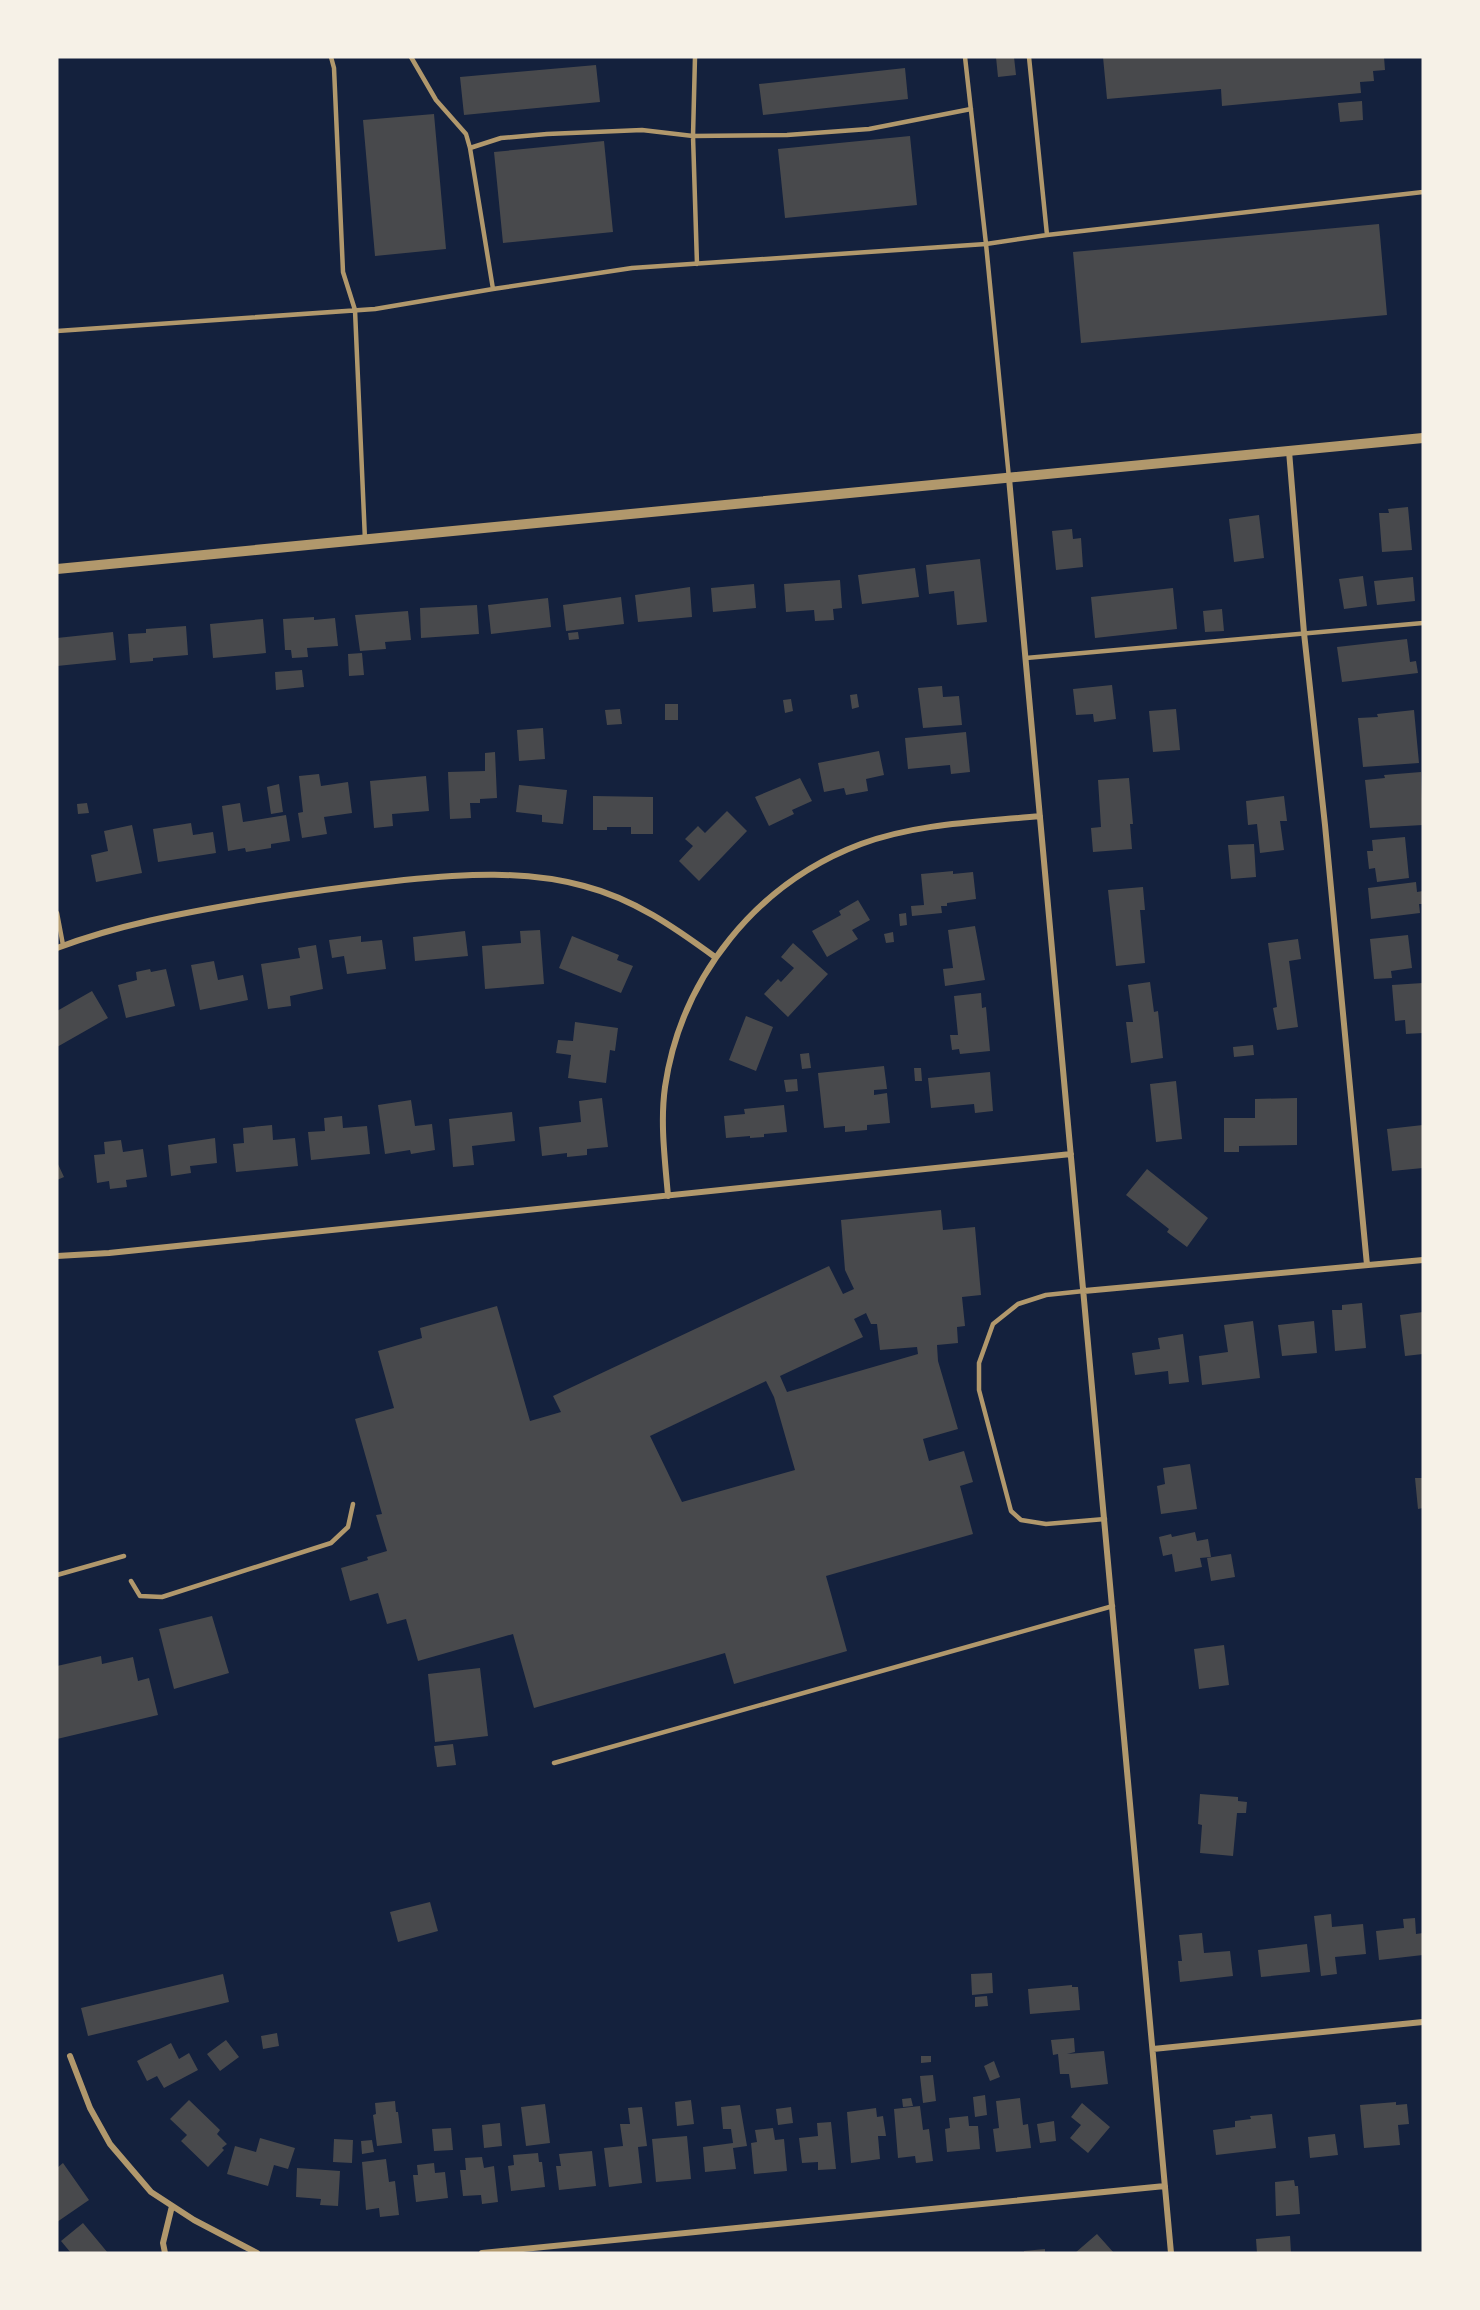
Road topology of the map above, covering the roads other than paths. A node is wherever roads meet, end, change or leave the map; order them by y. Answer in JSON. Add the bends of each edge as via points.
{"nodes":[{"id":1,"x":331,"y":57,"type":"edge"},
{"id":2,"x":411,"y":57,"type":"edge"},
{"id":3,"x":695,"y":57,"type":"edge"},
{"id":4,"x":965,"y":57,"type":"edge"},
{"id":5,"x":1029,"y":57,"type":"edge"},
{"id":6,"x":971,"y":109,"type":"junction"},
{"id":7,"x":693,"y":136,"type":"junction"},
{"id":8,"x":471,"y":148,"type":"junction"},
{"id":9,"x":1423,"y":192,"type":"edge"},
{"id":10,"x":1047,"y":235,"type":"junction"},
{"id":11,"x":986,"y":244,"type":"junction"},
{"id":12,"x":697,"y":264,"type":"junction"},
{"id":13,"x":493,"y":289,"type":"junction"},
{"id":14,"x":354,"y":310,"type":"junction"},
{"id":15,"x":57,"y":331,"type":"edge"},
{"id":16,"x":1423,"y":438,"type":"edge"},
{"id":17,"x":1289,"y":451,"type":"junction"},
{"id":18,"x":1009,"y":478,"type":"junction"},
{"id":19,"x":364,"y":540,"type":"junction"},
{"id":20,"x":57,"y":569,"type":"edge"},
{"id":21,"x":1423,"y":622,"type":"edge"},
{"id":22,"x":1304,"y":633,"type":"junction"},
{"id":23,"x":1026,"y":658,"type":"junction"},
{"id":24,"x":1040,"y":816,"type":"junction"},
{"id":25,"x":57,"y":913,"type":"edge"},
{"id":26,"x":60,"y":946,"type":"edge"},
{"id":27,"x":715,"y":957,"type":"junction"},
{"id":28,"x":1071,"y":1154,"type":"junction"},
{"id":29,"x":668,"y":1196,"type":"junction"},
{"id":30,"x":57,"y":1256,"type":"edge"},
{"id":31,"x":1423,"y":1260,"type":"edge"},
{"id":32,"x":1367,"y":1265,"type":"junction"},
{"id":33,"x":1084,"y":1291,"type":"junction"},
{"id":34,"x":353,"y":1504,"type":"dead end"},
{"id":35,"x":1105,"y":1519,"type":"junction"},
{"id":36,"x":124,"y":1556,"type":"dead end"},
{"id":37,"x":57,"y":1575,"type":"edge"},
{"id":38,"x":131,"y":1581,"type":"dead end"},
{"id":39,"x":1113,"y":1606,"type":"junction"},
{"id":40,"x":554,"y":1763,"type":"dead end"},
{"id":41,"x":1423,"y":2022,"type":"edge"},
{"id":42,"x":1153,"y":2049,"type":"junction"},
{"id":43,"x":70,"y":2056,"type":"dead end"},
{"id":44,"x":1165,"y":2186,"type":"junction"},
{"id":45,"x":172,"y":2206,"type":"junction"},
{"id":46,"x":165,"y":2253,"type":"edge"},
{"id":47,"x":257,"y":2253,"type":"edge"},
{"id":48,"x":482,"y":2253,"type":"edge"},
{"id":49,"x":1171,"y":2253,"type":"edge"}],
"edges":[{"from":1,"to":14,"type":"lane","via":[[343,272]]},
{"from":2,"to":8,"type":"lane","via":[[436,100],[466,134]]},
{"from":3,"to":7,"type":"lane"},
{"from":4,"to":6,"type":"lane"},
{"from":5,"to":10,"type":"lane"},
{"from":6,"to":7,"type":"lane","via":[[869,129]]},
{"from":6,"to":11,"type":"lane"},
{"from":7,"to":8,"type":"lane","via":[[642,130],[547,134],[501,138]]},
{"from":7,"to":12,"type":"lane"},
{"from":8,"to":13,"type":"lane"},
{"from":9,"to":10,"type":"lane"},
{"from":10,"to":11,"type":"lane"},
{"from":11,"to":12,"type":"lane"},
{"from":11,"to":18,"type":"lane"},
{"from":12,"to":13,"type":"lane","via":[[632,268]]},
{"from":13,"to":14,"type":"lane"},
{"from":14,"to":15,"type":"lane"},
{"from":14,"to":19,"type":"lane"},
{"from":16,"to":17,"type":"street"},
{"from":17,"to":18,"type":"street"},
{"from":17,"to":22,"type":"street"},
{"from":18,"to":19,"type":"street"},
{"from":18,"to":23,"type":"street"},
{"from":19,"to":20,"type":"street"},
{"from":21,"to":22,"type":"lane"},
{"from":22,"to":23,"type":"lane"},
{"from":22,"to":32,"type":"street"},
{"from":23,"to":24,"type":"street"},
{"from":24,"to":27,"type":"street","via":[[912,830],[860,844],[813,866],[777,891]]},
{"from":24,"to":28,"type":"street"},
{"from":25,"to":26,"type":"lane"},
{"from":26,"to":27,"type":"street","via":[[199,910],[293,894],[495,874],[531,876],[605,892],[669,924]]},
{"from":27,"to":29,"type":"street","via":[[685,1012],[674,1043],[663,1109]]},
{"from":28,"to":29,"type":"street"},
{"from":28,"to":33,"type":"street"},
{"from":29,"to":30,"type":"street"},
{"from":31,"to":32,"type":"street"},
{"from":32,"to":33,"type":"street"},
{"from":33,"to":35,"type":"street"},
{"from":33,"to":35,"type":"lane","via":[[1046,1295],[1018,1304],[993,1324],[979,1363],[979,1390],[1011,1511],[1021,1520],[1046,1524]]},
{"from":34,"to":38,"type":"lane","via":[[348,1527],[331,1543],[162,1597],[140,1596]]},
{"from":35,"to":39,"type":"street"},
{"from":36,"to":37,"type":"lane"},
{"from":39,"to":40,"type":"lane"},
{"from":39,"to":42,"type":"street"},
{"from":41,"to":42,"type":"street"},
{"from":42,"to":44,"type":"street"},
{"from":43,"to":45,"type":"street","via":[[90,2109],[110,2144],[151,2192]]},
{"from":44,"to":48,"type":"street"},
{"from":44,"to":49,"type":"street"},
{"from":45,"to":46,"type":"street","via":[[163,2243]]},
{"from":45,"to":47,"type":"street"}]}
